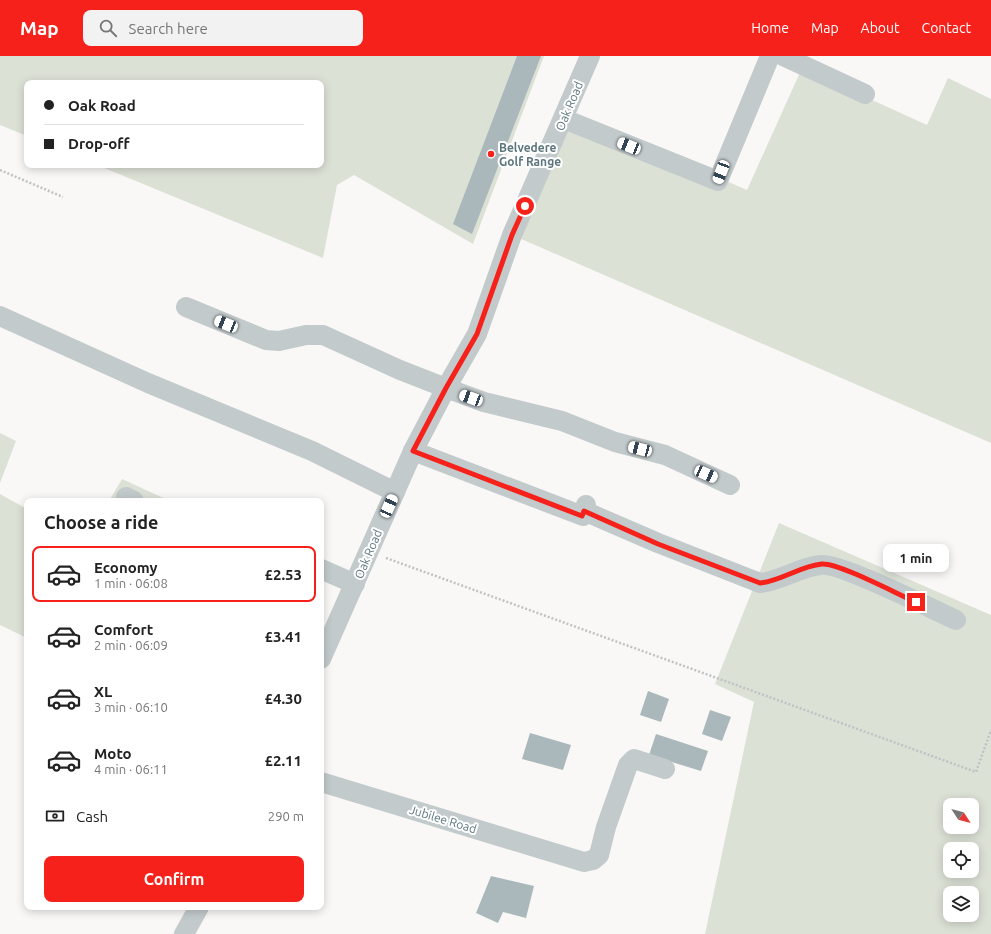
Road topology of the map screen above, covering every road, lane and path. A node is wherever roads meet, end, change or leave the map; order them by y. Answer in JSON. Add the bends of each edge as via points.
{"nodes":[{"id":1,"x":590,"y":56,"type":"edge"},
{"id":2,"x":770,"y":56,"type":"edge"},
{"id":3,"x":783,"y":56,"type":"edge"},
{"id":4,"x":865,"y":94,"type":"dead end"},
{"id":5,"x":564,"y":119,"type":"junction"},
{"id":6,"x":0,"y":170,"type":"edge"},
{"id":7,"x":63,"y":197,"type":"dead end"},
{"id":8,"x":186,"y":307,"type":"dead end"},
{"id":9,"x":0,"y":316,"type":"edge"},
{"id":10,"x":446,"y":388,"type":"junction"},
{"id":11,"x":413,"y":451,"type":"junction"},
{"id":12,"x":730,"y":485,"type":"dead end"},
{"id":13,"x":395,"y":492,"type":"junction"},
{"id":14,"x":369,"y":552,"type":"junction"},
{"id":15,"x":324,"y":570,"type":"edge"},
{"id":16,"x":355,"y":584,"type":"junction"},
{"id":17,"x":956,"y":620,"type":"dead end"},
{"id":18,"x":324,"y":651,"type":"edge"},
{"id":19,"x":991,"y":730,"type":"edge"},
{"id":20,"x":665,"y":769,"type":"dead end"},
{"id":21,"x":324,"y":783,"type":"edge"},
{"id":22,"x":197,"y":910,"type":"edge"},
{"id":23,"x":184,"y":934,"type":"edge"}],
"edges":[{"from":1,"to":5,"type":"street","name":"Oak Road"},
{"from":2,"to":5,"type":"street","via":[[718,181]]},
{"from":3,"to":4,"type":"street"},
{"from":5,"to":10,"type":"street","name":"Oak Road","via":[[512,235],[477,334]]},
{"from":6,"to":7,"type":"path"},
{"from":8,"to":10,"type":"street","via":[[266,340],[279,342],[306,335],[323,335]]},
{"from":9,"to":13,"type":"street","via":[[148,383],[307,449]]},
{"from":10,"to":11,"type":"street","name":"Oak Road"},
{"from":10,"to":12,"type":"street","via":[[484,402],[562,421],[615,442],[665,455]]},
{"from":11,"to":13,"type":"street","name":"Oak Road"},
{"from":11,"to":17,"type":"street","via":[[582,516],[585,508],[658,544],[760,583],[771,582],[804,568],[823,564],[850,572]]},
{"from":13,"to":14,"type":"street","name":"Oak Road"},
{"from":14,"to":16,"type":"street","name":"Oak Road"},
{"from":14,"to":19,"type":"path","via":[[976,772]]},
{"from":15,"to":16,"type":"street"},
{"from":16,"to":18,"type":"street","name":"Oak Road"},
{"from":20,"to":21,"type":"street","name":"Jubilee Road","via":[[634,759],[628,765],[599,855],[584,862]]},
{"from":22,"to":23,"type":"street"}]}
